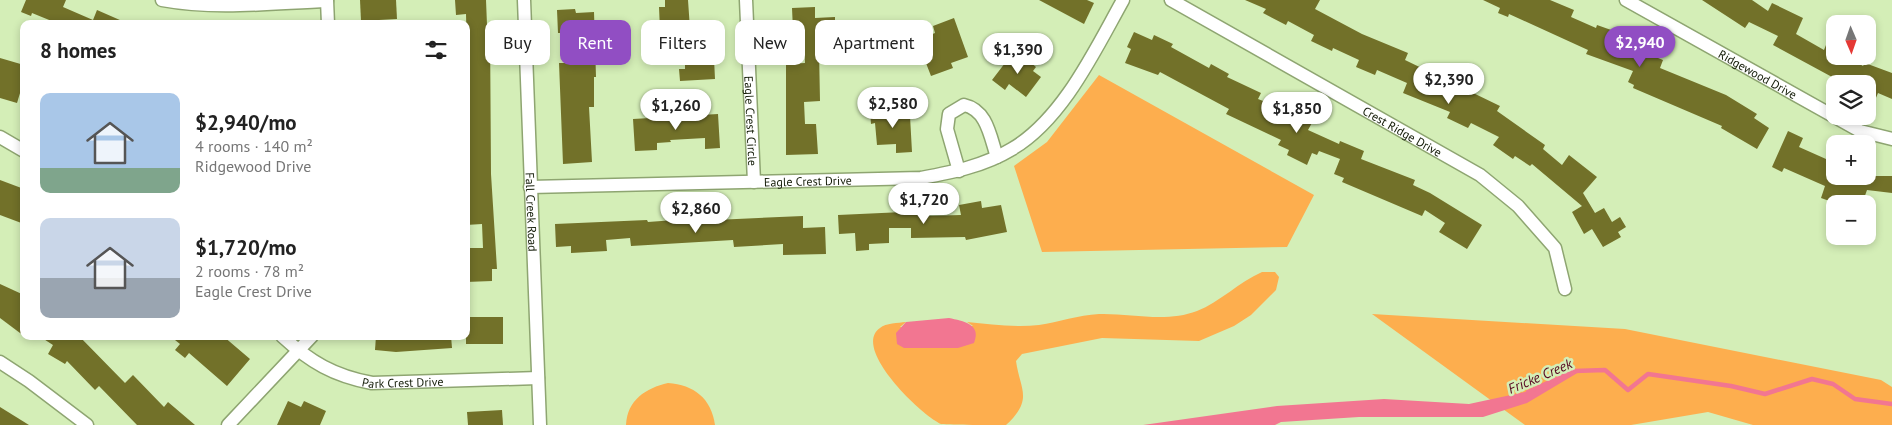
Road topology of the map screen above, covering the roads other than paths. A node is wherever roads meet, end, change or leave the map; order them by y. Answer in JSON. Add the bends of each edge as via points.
{"nodes":[{"id":1,"x":162,"y":0,"type":"edge"},
{"id":2,"x":524,"y":0,"type":"edge"},
{"id":3,"x":746,"y":0,"type":"edge"},
{"id":4,"x":1123,"y":0,"type":"edge"},
{"id":5,"x":1172,"y":0,"type":"edge"},
{"id":6,"x":1626,"y":0,"type":"edge"},
{"id":7,"x":327,"y":1,"type":"edge"},
{"id":8,"x":328,"y":20,"type":"edge"},
{"id":9,"x":0,"y":137,"type":"edge"},
{"id":10,"x":1892,"y":139,"type":"edge"},
{"id":11,"x":20,"y":149,"type":"edge"},
{"id":12,"x":998,"y":157,"type":"junction"},
{"id":13,"x":959,"y":171,"type":"junction"},
{"id":14,"x":754,"y":182,"type":"junction"},
{"id":15,"x":530,"y":187,"type":"junction"},
{"id":16,"x":1564,"y":289,"type":"dead end"},
{"id":17,"x":286,"y":340,"type":"edge"},
{"id":18,"x":308,"y":340,"type":"edge"},
{"id":19,"x":298,"y":351,"type":"junction"},
{"id":20,"x":0,"y":362,"type":"edge"},
{"id":21,"x":538,"y":378,"type":"junction"},
{"id":22,"x":87,"y":425,"type":"edge"},
{"id":23,"x":228,"y":425,"type":"edge"},
{"id":24,"x":540,"y":425,"type":"edge"}],
"edges":[{"from":1,"to":7,"type":"street","via":[[183,4]]},
{"from":2,"to":15,"type":"street","name":"Fall Creek Road"},
{"from":3,"to":14,"type":"street","name":"Eagle Crest Circle"},
{"from":4,"to":12,"type":"street","name":"Eagle Crest Drive","via":[[1092,55],[1045,123]]},
{"from":5,"to":16,"type":"street","name":"Crest Ridge Drive","via":[[1480,175],[1518,206],[1555,248]]},
{"from":6,"to":10,"type":"street","name":"Ridgewood Drive","via":[[1860,131]]},
{"from":7,"to":8,"type":"street"},
{"from":9,"to":11,"type":"street"},
{"from":12,"to":13,"type":"street","name":"Eagle Crest Drive"},
{"from":12,"to":13,"type":"street","via":[[982,116],[975,107],[964,105],[949,114],[947,129]]},
{"from":13,"to":14,"type":"street","name":"Eagle Crest Drive","via":[[921,178]]},
{"from":14,"to":15,"type":"street","name":"Eagle Crest Drive"},
{"from":15,"to":21,"type":"street","name":"Fall Creek Road"},
{"from":17,"to":19,"type":"street","name":"Park Crest Drive"},
{"from":18,"to":19,"type":"street"},
{"from":19,"to":21,"type":"street","name":"Park Crest Drive","via":[[338,375],[372,383]]},
{"from":19,"to":23,"type":"street"},
{"from":20,"to":22,"type":"street"},
{"from":21,"to":24,"type":"street","name":"Fall Creek Road"}]}
